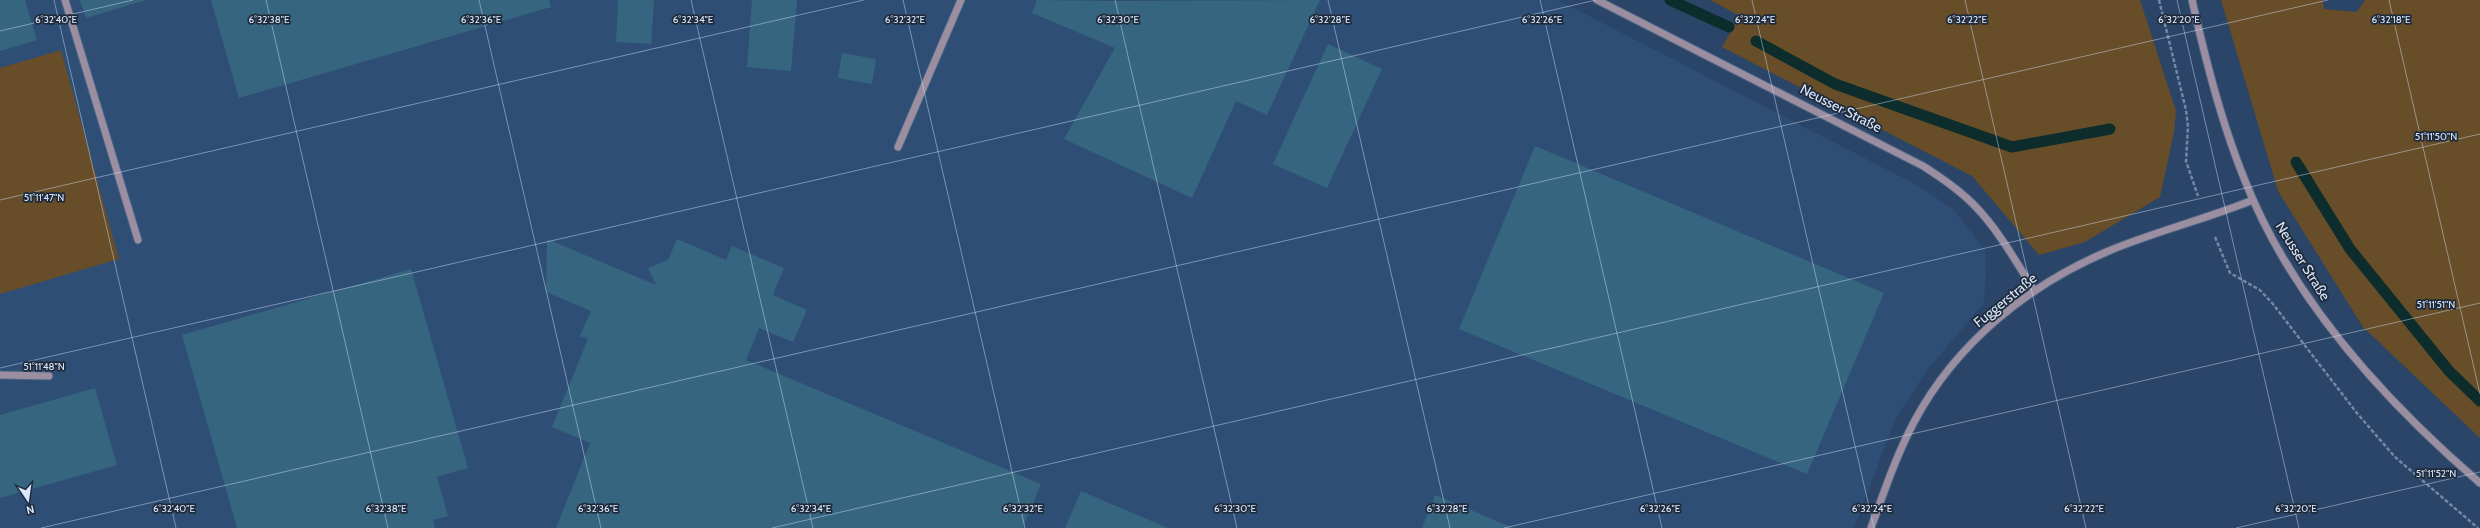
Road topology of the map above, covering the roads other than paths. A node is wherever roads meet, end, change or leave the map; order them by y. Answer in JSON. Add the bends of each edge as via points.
{"nodes":[{"id":1,"x":65,"y":0,"type":"edge"},
{"id":2,"x":961,"y":0,"type":"edge"},
{"id":3,"x":1597,"y":0,"type":"edge"},
{"id":4,"x":2192,"y":0,"type":"edge"},
{"id":5,"x":898,"y":147,"type":"dead end"},
{"id":6,"x":2253,"y":200,"type":"junction"},
{"id":7,"x":138,"y":240,"type":"dead end"},
{"id":8,"x":2034,"y":290,"type":"junction"},
{"id":9,"x":0,"y":375,"type":"edge"},
{"id":10,"x":49,"y":376,"type":"dead end"},
{"id":11,"x":2480,"y":483,"type":"edge"},
{"id":12,"x":1871,"y":528,"type":"edge"}],
"edges":[{"from":1,"to":7,"type":"street"},
{"from":2,"to":5,"type":"street"},
{"from":3,"to":8,"type":"street","name":"Neusser Straße","via":[[1923,166],[1954,187],[1976,207],[1995,230]]},
{"from":4,"to":6,"type":"street","name":"Neusser Straße","via":[[2214,89]]},
{"from":6,"to":8,"type":"street","name":"Fuggerstraße","via":[[2207,219],[2110,251]]},
{"from":6,"to":11,"type":"street","name":"Neusser Straße","via":[[2289,265],[2341,341],[2430,438]]},
{"from":8,"to":12,"type":"street","name":"Fuggerstraße","via":[[1998,318],[1965,352],[1923,406],[1906,438]]},
{"from":9,"to":10,"type":"street"}]}
